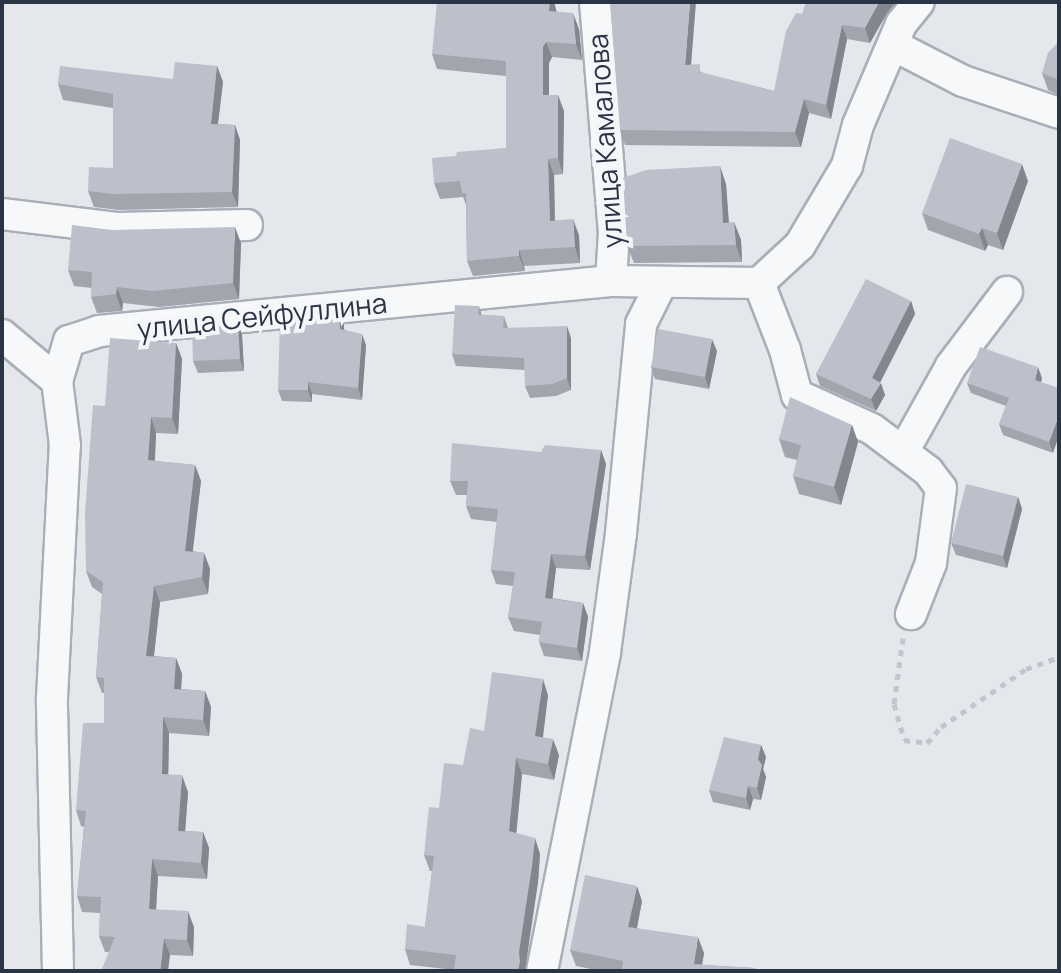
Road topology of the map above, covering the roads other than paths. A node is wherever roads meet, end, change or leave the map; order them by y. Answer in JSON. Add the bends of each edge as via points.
{"nodes":[{"id":1,"x":595,"y":2,"type":"edge"},
{"id":2,"x":919,"y":2,"type":"edge"},
{"id":3,"x":893,"y":45,"type":"junction"},
{"id":4,"x":1059,"y":113,"type":"edge"},
{"id":5,"x":2,"y":214,"type":"edge"},
{"id":6,"x":247,"y":225,"type":"dead end"},
{"id":7,"x":611,"y":281,"type":"junction"},
{"id":8,"x":662,"y":282,"type":"junction"},
{"id":9,"x":759,"y":283,"type":"junction"},
{"id":10,"x":1007,"y":292,"type":"dead end"},
{"id":11,"x":2,"y":335,"type":"edge"},
{"id":12,"x":57,"y":381,"type":"junction"},
{"id":13,"x":903,"y":452,"type":"junction"},
{"id":14,"x":911,"y":614,"type":"road end"},
{"id":15,"x":58,"y":971,"type":"edge"},
{"id":16,"x":542,"y":971,"type":"edge"}],
"edges":[{"from":1,"to":7,"type":"street","name":"улица Камалова","via":[[614,232]]},
{"from":2,"to":3,"type":"street","via":[[901,24]]},
{"from":3,"to":4,"type":"street","via":[[963,81]]},
{"from":3,"to":9,"type":"street","via":[[858,125],[847,166],[800,245]]},
{"from":5,"to":6,"type":"street","via":[[118,228]]},
{"from":7,"to":8,"type":"street","name":"улица Сейфуллина"},
{"from":7,"to":12,"type":"street","name":"улица Сейфуллина","via":[[99,331],[69,341]]},
{"from":8,"to":9,"type":"street","name":"улица Сейфуллина"},
{"from":8,"to":16,"type":"street","via":[[641,324],[605,652]]},
{"from":9,"to":13,"type":"street","via":[[797,395],[872,429]]},
{"from":10,"to":13,"type":"street","via":[[951,366]]},
{"from":11,"to":12,"type":"street"},
{"from":12,"to":15,"type":"street","name":"улица Сейфуллина","via":[[65,445],[52,698]]},
{"from":13,"to":14,"type":"street","via":[[941,488],[931,563]]}]}
